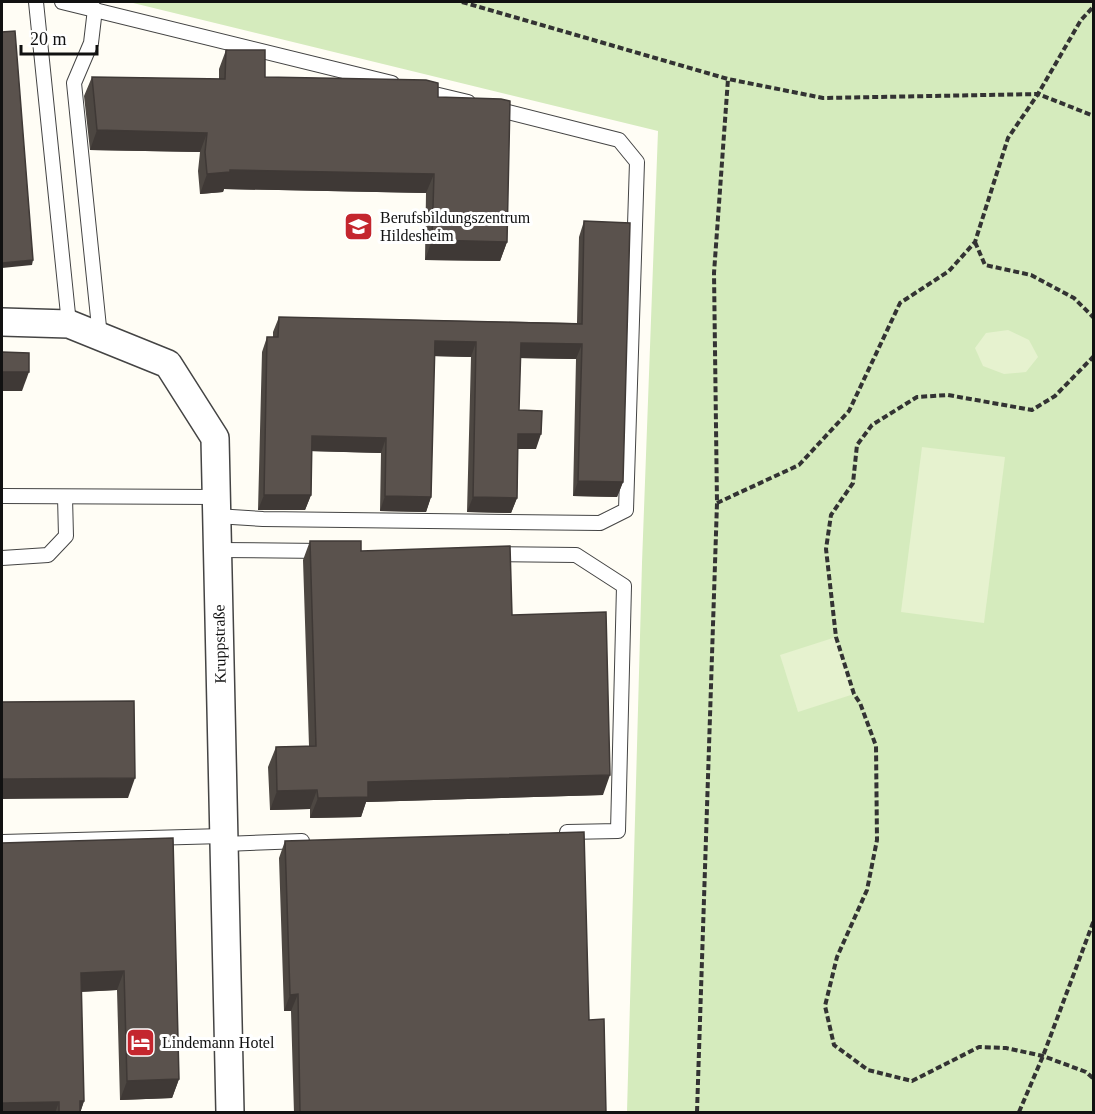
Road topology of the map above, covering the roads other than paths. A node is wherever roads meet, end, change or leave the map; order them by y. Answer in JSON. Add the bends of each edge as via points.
{"nodes":[{"id":1,"x":36,"y":2,"type":"edge"},
{"id":2,"x":62,"y":2,"type":"edge"},
{"id":3,"x":95,"y":9,"type":"junction"},
{"id":4,"x":2,"y":322,"type":"edge"},
{"id":5,"x":69,"y":324,"type":"junction"},
{"id":6,"x":100,"y":337,"type":"junction"},
{"id":7,"x":2,"y":496,"type":"edge"},
{"id":8,"x":65,"y":497,"type":"junction"},
{"id":9,"x":216,"y":507,"type":"junction"},
{"id":10,"x":217,"y":550,"type":"junction"},
{"id":11,"x":337,"y":552,"type":"edge"},
{"id":12,"x":480,"y":554,"type":"edge"},
{"id":13,"x":2,"y":558,"type":"edge"},
{"id":14,"x":558,"y":833,"type":"edge"},
{"id":15,"x":223,"y":840,"type":"junction"},
{"id":16,"x":319,"y":841,"type":"edge"},
{"id":17,"x":2,"y":842,"type":"edge"},
{"id":18,"x":230,"y":1113,"type":"edge"}],
"edges":[{"from":1,"to":5,"type":"lane"},
{"from":2,"to":3,"type":"lane"},
{"from":3,"to":6,"type":"lane","via":[[91,42],[74,83]]},
{"from":3,"to":9,"type":"lane","via":[[619,140],[637,162],[626,510],[600,523],[263,519]]},
{"from":4,"to":5,"type":"street","name":"Kruppstraße"},
{"from":5,"to":6,"type":"street","name":"Kruppstraße"},
{"from":6,"to":9,"type":"street","name":"Kruppstraße","via":[[168,364],[215,438]]},
{"from":7,"to":8,"type":"lane"},
{"from":8,"to":9,"type":"lane"},
{"from":8,"to":13,"type":"lane","via":[[66,536],[48,555]]},
{"from":9,"to":10,"type":"street","name":"Kruppstraße"},
{"from":10,"to":11,"type":"lane"},
{"from":10,"to":15,"type":"street","name":"Kruppstraße"},
{"from":12,"to":14,"type":"lane","via":[[576,555],[624,586],[618,831]]},
{"from":15,"to":16,"type":"lane"},
{"from":15,"to":17,"type":"lane"},
{"from":15,"to":18,"type":"street","name":"Kruppstraße"}]}
